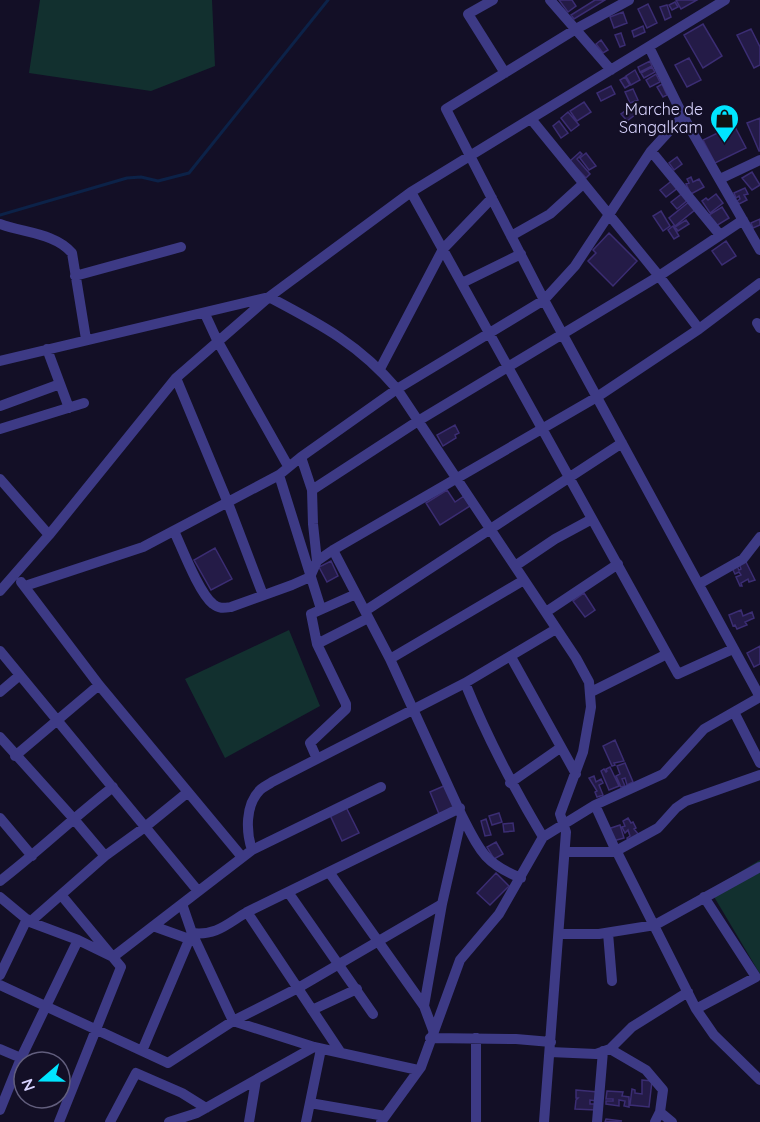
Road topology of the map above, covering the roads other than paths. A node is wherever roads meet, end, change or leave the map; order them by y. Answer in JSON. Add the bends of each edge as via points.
{"nodes":[{"id":1,"x":493,"y":0,"type":"edge"},
{"id":2,"x":550,"y":0,"type":"edge"},
{"id":3,"x":629,"y":0,"type":"edge"},
{"id":4,"x":721,"y":1,"type":"edge"},
{"id":5,"x":576,"y":29,"type":"junction"},
{"id":6,"x":649,"y":47,"type":"junction"},
{"id":7,"x":611,"y":70,"type":"junction"},
{"id":8,"x":505,"y":73,"type":"junction"},
{"id":9,"x":682,"y":116,"type":"junction"},
{"id":10,"x":531,"y":119,"type":"junction"},
{"id":11,"x":651,"y":151,"type":"junction"},
{"id":12,"x":471,"y":155,"type":"junction"},
{"id":13,"x":760,"y":160,"type":"edge"},
{"id":14,"x":720,"y":179,"type":"junction"},
{"id":15,"x":583,"y":184,"type":"junction"},
{"id":16,"x":411,"y":192,"type":"junction"},
{"id":17,"x":492,"y":198,"type":"junction"},
{"id":18,"x":608,"y":215,"type":"junction"},
{"id":19,"x":742,"y":220,"type":"junction"},
{"id":20,"x":0,"y":224,"type":"edge"},
{"id":21,"x":720,"y":235,"type":"junction"},
{"id":22,"x":512,"y":236,"type":"junction"},
{"id":23,"x":181,"y":246,"type":"dead end"},
{"id":24,"x":443,"y":249,"type":"junction"},
{"id":25,"x":760,"y":250,"type":"edge"},
{"id":26,"x":521,"y":254,"type":"junction"},
{"id":27,"x":75,"y":276,"type":"junction"},
{"id":28,"x":659,"y":276,"type":"junction"},
{"id":29,"x":462,"y":283,"type":"junction"},
{"id":30,"x":760,"y":283,"type":"edge"},
{"id":31,"x":269,"y":297,"type":"junction"},
{"id":32,"x":544,"y":300,"type":"junction"},
{"id":33,"x":205,"y":314,"type":"junction"},
{"id":34,"x":699,"y":329,"type":"junction"},
{"id":35,"x":490,"y":333,"type":"junction"},
{"id":36,"x":563,"y":334,"type":"junction"},
{"id":37,"x":86,"y":339,"type":"junction"},
{"id":38,"x":217,"y":340,"type":"junction"},
{"id":39,"x":47,"y":349,"type":"junction"},
{"id":40,"x":0,"y":361,"type":"edge"},
{"id":41,"x":508,"y":366,"type":"junction"},
{"id":42,"x":380,"y":369,"type":"junction"},
{"id":43,"x":176,"y":378,"type":"junction"},
{"id":44,"x":60,"y":384,"type":"junction"},
{"id":45,"x":397,"y":389,"type":"junction"},
{"id":46,"x":597,"y":397,"type":"junction"},
{"id":47,"x":84,"y":404,"type":"dead end"},
{"id":48,"x":0,"y":406,"type":"edge"},
{"id":49,"x":69,"y":408,"type":"junction"},
{"id":50,"x":418,"y":421,"type":"junction"},
{"id":51,"x":0,"y":429,"type":"edge"},
{"id":52,"x":543,"y":429,"type":"junction"},
{"id":53,"x":622,"y":443,"type":"junction"},
{"id":54,"x":300,"y":457,"type":"junction"},
{"id":55,"x":288,"y":466,"type":"junction"},
{"id":56,"x":279,"y":475,"type":"junction"},
{"id":57,"x":570,"y":477,"type":"junction"},
{"id":58,"x":0,"y":479,"type":"edge"},
{"id":59,"x":456,"y":479,"type":"junction"},
{"id":60,"x":312,"y":490,"type":"junction"},
{"id":61,"x":228,"y":502,"type":"junction"},
{"id":62,"x":592,"y":519,"type":"junction"},
{"id":63,"x":490,"y":529,"type":"junction"},
{"id":64,"x":174,"y":531,"type":"junction"},
{"id":65,"x":49,"y":535,"type":"junction"},
{"id":66,"x":760,"y":537,"type":"edge"},
{"id":67,"x":333,"y":550,"type":"junction"},
{"id":68,"x":317,"y":561,"type":"junction"},
{"id":69,"x":618,"y":564,"type":"junction"},
{"id":70,"x":515,"y":566,"type":"junction"},
{"id":71,"x":15,"y":576,"type":"junction"},
{"id":72,"x":310,"y":576,"type":"junction"},
{"id":73,"x":524,"y":580,"type":"junction"},
{"id":74,"x":699,"y":584,"type":"junction"},
{"id":75,"x":25,"y":586,"type":"junction"},
{"id":76,"x":0,"y":591,"type":"edge"},
{"id":77,"x":356,"y":594,"type":"junction"},
{"id":78,"x":263,"y":595,"type":"junction"},
{"id":79,"x":321,"y":609,"type":"junction"},
{"id":80,"x":546,"y":612,"type":"junction"},
{"id":81,"x":367,"y":615,"type":"junction"},
{"id":82,"x":556,"y":629,"type":"junction"},
{"id":83,"x":317,"y":644,"type":"junction"},
{"id":84,"x":733,"y":649,"type":"junction"},
{"id":85,"x":0,"y":651,"type":"edge"},
{"id":86,"x":667,"y":654,"type":"junction"},
{"id":87,"x":511,"y":657,"type":"junction"},
{"id":88,"x":390,"y":659,"type":"junction"},
{"id":89,"x":20,"y":675,"type":"junction"},
{"id":90,"x":465,"y":683,"type":"junction"},
{"id":91,"x":99,"y":685,"type":"junction"},
{"id":92,"x":0,"y":692,"type":"edge"},
{"id":93,"x":591,"y":692,"type":"junction"},
{"id":94,"x":760,"y":697,"type":"edge"},
{"id":95,"x":413,"y":708,"type":"junction"},
{"id":96,"x":734,"y":712,"type":"junction"},
{"id":97,"x":57,"y":720,"type":"junction"},
{"id":98,"x":0,"y":737,"type":"edge"},
{"id":99,"x":560,"y":748,"type":"junction"},
{"id":100,"x":15,"y":756,"type":"junction"},
{"id":101,"x":317,"y":759,"type":"junction"},
{"id":102,"x":760,"y":763,"type":"edge"},
{"id":103,"x":576,"y":774,"type":"junction"},
{"id":104,"x":760,"y":775,"type":"edge"},
{"id":105,"x":510,"y":783,"type":"junction"},
{"id":106,"x":113,"y":787,"type":"junction"},
{"id":107,"x":381,"y":787,"type":"dead end"},
{"id":108,"x":188,"y":792,"type":"junction"},
{"id":109,"x":595,"y":804,"type":"junction"},
{"id":110,"x":461,"y":812,"type":"junction"},
{"id":111,"x":0,"y":818,"type":"edge"},
{"id":112,"x":74,"y":818,"type":"junction"},
{"id":113,"x":564,"y":824,"type":"junction"},
{"id":114,"x":145,"y":827,"type":"junction"},
{"id":115,"x":543,"y":837,"type":"junction"},
{"id":116,"x":252,"y":850,"type":"junction"},
{"id":117,"x":616,"y":851,"type":"junction"},
{"id":118,"x":565,"y":852,"type":"junction"},
{"id":119,"x":32,"y":856,"type":"junction"},
{"id":120,"x":105,"y":856,"type":"junction"},
{"id":121,"x":242,"y":857,"type":"junction"},
{"id":122,"x":760,"y":867,"type":"edge"},
{"id":123,"x":329,"y":872,"type":"junction"},
{"id":124,"x":521,"y":878,"type":"junction"},
{"id":125,"x":0,"y":881,"type":"edge"},
{"id":126,"x":198,"y":891,"type":"junction"},
{"id":127,"x":288,"y":892,"type":"junction"},
{"id":128,"x":62,"y":896,"type":"junction"},
{"id":129,"x":0,"y":897,"type":"edge"},
{"id":130,"x":704,"y":897,"type":"junction"},
{"id":131,"x":182,"y":904,"type":"junction"},
{"id":132,"x":442,"y":904,"type":"junction"},
{"id":133,"x":246,"y":912,"type":"junction"},
{"id":134,"x":28,"y":921,"type":"junction"},
{"id":135,"x":655,"y":925,"type":"junction"},
{"id":136,"x":153,"y":926,"type":"junction"},
{"id":137,"x":608,"y":933,"type":"junction"},
{"id":138,"x":559,"y":934,"type":"junction"},
{"id":139,"x":191,"y":936,"type":"junction"},
{"id":140,"x":78,"y":940,"type":"junction"},
{"id":141,"x":378,"y":941,"type":"junction"},
{"id":142,"x":113,"y":957,"type":"junction"},
{"id":143,"x":339,"y":964,"type":"junction"},
{"id":144,"x":0,"y":975,"type":"edge"},
{"id":145,"x":612,"y":981,"type":"dead end"},
{"id":146,"x":0,"y":985,"type":"edge"},
{"id":147,"x":298,"y":988,"type":"junction"},
{"id":148,"x":357,"y":989,"type":"junction"},
{"id":149,"x":688,"y":992,"type":"junction"},
{"id":150,"x":424,"y":1006,"type":"junction"},
{"id":151,"x":46,"y":1007,"type":"junction"},
{"id":152,"x":696,"y":1009,"type":"junction"},
{"id":153,"x":312,"y":1010,"type":"junction"},
{"id":154,"x":373,"y":1014,"type":"dead end"},
{"id":155,"x":233,"y":1022,"type":"junction"},
{"id":156,"x":95,"y":1029,"type":"junction"},
{"id":157,"x":431,"y":1034,"type":"junction"},
{"id":158,"x":476,"y":1038,"type":"junction"},
{"id":159,"x":551,"y":1047,"type":"junction"},
{"id":160,"x":317,"y":1048,"type":"junction"},
{"id":161,"x":25,"y":1050,"type":"edge"},
{"id":162,"x":606,"y":1050,"type":"junction"},
{"id":163,"x":142,"y":1051,"type":"junction"},
{"id":164,"x":341,"y":1053,"type":"junction"},
{"id":165,"x":168,"y":1064,"type":"junction"},
{"id":166,"x":418,"y":1070,"type":"junction"},
{"id":167,"x":12,"y":1080,"type":"edge"},
{"id":168,"x":256,"y":1080,"type":"junction"},
{"id":169,"x":760,"y":1080,"type":"edge"},
{"id":170,"x":166,"y":1086,"type":"junction"},
{"id":171,"x":310,"y":1103,"type":"junction"},
{"id":172,"x":0,"y":1110,"type":"edge"},
{"id":173,"x":200,"y":1114,"type":"edge"},
{"id":174,"x":658,"y":1117,"type":"edge"},
{"id":175,"x":383,"y":1119,"type":"edge"},
{"id":176,"x":59,"y":1122,"type":"edge"},
{"id":177,"x":110,"y":1122,"type":"edge"},
{"id":178,"x":169,"y":1122,"type":"edge"},
{"id":179,"x":249,"y":1122,"type":"edge"},
{"id":180,"x":306,"y":1122,"type":"edge"},
{"id":181,"x":476,"y":1122,"type":"edge"},
{"id":182,"x":544,"y":1122,"type":"edge"},
{"id":183,"x":597,"y":1122,"type":"edge"},
{"id":184,"x":672,"y":1122,"type":"edge"}],
"edges":[{"from":1,"to":8,"type":"street","via":[[468,14]]},
{"from":2,"to":5,"type":"street"},
{"from":3,"to":5,"type":"street"},
{"from":4,"to":6,"type":"street"},
{"from":5,"to":7,"type":"street"},
{"from":5,"to":8,"type":"street"},
{"from":6,"to":7,"type":"street"},
{"from":6,"to":9,"type":"street"},
{"from":7,"to":10,"type":"street"},
{"from":8,"to":12,"type":"street","via":[[446,110]]},
{"from":9,"to":11,"type":"street"},
{"from":9,"to":14,"type":"street"},
{"from":10,"to":12,"type":"street"},
{"from":10,"to":15,"type":"street"},
{"from":11,"to":18,"type":"street"},
{"from":11,"to":21,"type":"street"},
{"from":12,"to":16,"type":"street"},
{"from":12,"to":17,"type":"street"},
{"from":13,"to":14,"type":"street"},
{"from":14,"to":19,"type":"street"},
{"from":15,"to":18,"type":"street"},
{"from":15,"to":22,"type":"street","via":[[550,214]]},
{"from":16,"to":24,"type":"street"},
{"from":16,"to":31,"type":"street"},
{"from":17,"to":22,"type":"street"},
{"from":17,"to":24,"type":"street"},
{"from":18,"to":28,"type":"street"},
{"from":18,"to":32,"type":"street","via":[[575,266]]},
{"from":19,"to":21,"type":"street"},
{"from":19,"to":25,"type":"street"},
{"from":20,"to":27,"type":"street","via":[[64,244],[72,253]]},
{"from":21,"to":28,"type":"street"},
{"from":22,"to":26,"type":"street"},
{"from":23,"to":27,"type":"street"},
{"from":24,"to":29,"type":"street"},
{"from":24,"to":42,"type":"street"},
{"from":26,"to":29,"type":"street"},
{"from":26,"to":32,"type":"street"},
{"from":27,"to":37,"type":"street"},
{"from":28,"to":34,"type":"street"},
{"from":28,"to":36,"type":"street"},
{"from":29,"to":35,"type":"street"},
{"from":30,"to":34,"type":"street"},
{"from":31,"to":33,"type":"street"},
{"from":31,"to":38,"type":"street"},
{"from":31,"to":42,"type":"street","via":[[325,327]]},
{"from":32,"to":35,"type":"street"},
{"from":32,"to":36,"type":"street"},
{"from":33,"to":37,"type":"street"},
{"from":33,"to":38,"type":"street"},
{"from":34,"to":46,"type":"street"},
{"from":35,"to":41,"type":"street"},
{"from":35,"to":45,"type":"street"},
{"from":36,"to":41,"type":"street"},
{"from":36,"to":46,"type":"street"},
{"from":37,"to":39,"type":"street"},
{"from":38,"to":43,"type":"street"},
{"from":38,"to":55,"type":"street"},
{"from":39,"to":40,"type":"street"},
{"from":39,"to":44,"type":"street"},
{"from":41,"to":50,"type":"street"},
{"from":41,"to":52,"type":"street"},
{"from":42,"to":45,"type":"street"},
{"from":43,"to":61,"type":"street"},
{"from":43,"to":65,"type":"street"},
{"from":44,"to":48,"type":"street"},
{"from":44,"to":49,"type":"street"},
{"from":45,"to":50,"type":"street"},
{"from":45,"to":54,"type":"street"},
{"from":46,"to":52,"type":"street"},
{"from":46,"to":53,"type":"street"},
{"from":47,"to":49,"type":"street"},
{"from":49,"to":51,"type":"street"},
{"from":50,"to":59,"type":"street"},
{"from":50,"to":60,"type":"street"},
{"from":52,"to":57,"type":"street"},
{"from":52,"to":59,"type":"street"},
{"from":53,"to":57,"type":"street"},
{"from":53,"to":74,"type":"street"},
{"from":54,"to":55,"type":"street"},
{"from":54,"to":60,"type":"street"},
{"from":55,"to":56,"type":"street"},
{"from":56,"to":61,"type":"street"},
{"from":56,"to":72,"type":"street"},
{"from":57,"to":62,"type":"street"},
{"from":57,"to":63,"type":"street"},
{"from":58,"to":65,"type":"street"},
{"from":59,"to":63,"type":"street"},
{"from":59,"to":67,"type":"street"},
{"from":60,"to":68,"type":"street"},
{"from":61,"to":64,"type":"street"},
{"from":61,"to":78,"type":"street"},
{"from":62,"to":69,"type":"street"},
{"from":62,"to":70,"type":"street","via":[[555,538]]},
{"from":63,"to":70,"type":"street"},
{"from":63,"to":81,"type":"street"},
{"from":64,"to":75,"type":"street","via":[[143,547]]},
{"from":64,"to":78,"type":"street","via":[[214,605],[231,607]]},
{"from":65,"to":71,"type":"street"},
{"from":66,"to":74,"type":"street","via":[[742,559]]},
{"from":67,"to":68,"type":"street"},
{"from":67,"to":77,"type":"street"},
{"from":68,"to":72,"type":"street"},
{"from":69,"to":80,"type":"street"},
{"from":69,"to":86,"type":"street"},
{"from":70,"to":73,"type":"street"},
{"from":71,"to":75,"type":"street"},
{"from":71,"to":76,"type":"street"},
{"from":72,"to":78,"type":"street"},
{"from":72,"to":79,"type":"street"},
{"from":73,"to":80,"type":"street"},
{"from":73,"to":88,"type":"street"},
{"from":74,"to":84,"type":"street"},
{"from":75,"to":91,"type":"street"},
{"from":77,"to":79,"type":"street"},
{"from":77,"to":81,"type":"street"},
{"from":79,"to":83,"type":"street","via":[[311,614]]},
{"from":80,"to":82,"type":"street"},
{"from":81,"to":83,"type":"street"},
{"from":81,"to":88,"type":"street"},
{"from":82,"to":87,"type":"street"},
{"from":82,"to":93,"type":"street","via":[[580,664]]},
{"from":83,"to":101,"type":"street","via":[[346,704],[346,709],[309,743]]},
{"from":84,"to":86,"type":"street","via":[[678,674]]},
{"from":84,"to":94,"type":"street"},
{"from":85,"to":89,"type":"street"},
{"from":86,"to":93,"type":"street"},
{"from":87,"to":90,"type":"street"},
{"from":87,"to":99,"type":"street"},
{"from":88,"to":95,"type":"street"},
{"from":89,"to":92,"type":"street"},
{"from":89,"to":97,"type":"street"},
{"from":90,"to":95,"type":"street"},
{"from":90,"to":105,"type":"street"},
{"from":91,"to":97,"type":"street"},
{"from":91,"to":108,"type":"street"},
{"from":93,"to":103,"type":"street","via":[[587,735]]},
{"from":94,"to":96,"type":"street"},
{"from":95,"to":101,"type":"street"},
{"from":95,"to":110,"type":"street"},
{"from":96,"to":102,"type":"street"},
{"from":96,"to":109,"type":"street","via":[[704,729],[663,774]]},
{"from":97,"to":100,"type":"street"},
{"from":97,"to":106,"type":"street"},
{"from":98,"to":100,"type":"street"},
{"from":99,"to":103,"type":"street"},
{"from":99,"to":105,"type":"street"},
{"from":100,"to":112,"type":"street"},
{"from":101,"to":116,"type":"street","via":[[259,791],[249,817]]},
{"from":103,"to":113,"type":"street","via":[[560,814]]},
{"from":104,"to":117,"type":"street","via":[[686,801],[658,828]]},
{"from":105,"to":115,"type":"street"},
{"from":106,"to":112,"type":"street"},
{"from":106,"to":114,"type":"street"},
{"from":107,"to":116,"type":"street"},
{"from":108,"to":114,"type":"street"},
{"from":108,"to":121,"type":"street"},
{"from":109,"to":113,"type":"street"},
{"from":109,"to":117,"type":"street"},
{"from":110,"to":123,"type":"street"},
{"from":110,"to":124,"type":"street","via":[[489,861]]},
{"from":110,"to":132,"type":"street"},
{"from":111,"to":119,"type":"street"},
{"from":112,"to":119,"type":"street"},
{"from":112,"to":120,"type":"street"},
{"from":113,"to":115,"type":"street"},
{"from":113,"to":118,"type":"street"},
{"from":114,"to":120,"type":"street"},
{"from":114,"to":126,"type":"street"},
{"from":115,"to":124,"type":"street"},
{"from":116,"to":121,"type":"street"},
{"from":117,"to":118,"type":"street"},
{"from":117,"to":135,"type":"street"},
{"from":118,"to":138,"type":"street"},
{"from":119,"to":125,"type":"street"},
{"from":120,"to":128,"type":"street"},
{"from":121,"to":126,"type":"street"},
{"from":122,"to":130,"type":"street"},
{"from":123,"to":127,"type":"street"},
{"from":123,"to":141,"type":"street"},
{"from":124,"to":157,"type":"street","via":[[499,914],[460,960]]},
{"from":126,"to":131,"type":"street"},
{"from":127,"to":133,"type":"street"},
{"from":127,"to":143,"type":"street"},
{"from":128,"to":134,"type":"street"},
{"from":128,"to":142,"type":"street"},
{"from":129,"to":134,"type":"street"},
{"from":130,"to":135,"type":"street"},
{"from":130,"to":152,"type":"street","via":[[756,976]]},
{"from":131,"to":136,"type":"street"},
{"from":131,"to":139,"type":"street"},
{"from":132,"to":141,"type":"street"},
{"from":132,"to":150,"type":"street"},
{"from":133,"to":139,"type":"street","via":[[215,931]]},
{"from":133,"to":147,"type":"street"},
{"from":134,"to":140,"type":"street"},
{"from":134,"to":144,"type":"street"},
{"from":135,"to":137,"type":"street"},
{"from":135,"to":149,"type":"street"},
{"from":136,"to":139,"type":"street"},
{"from":136,"to":142,"type":"street"},
{"from":137,"to":138,"type":"street"},
{"from":137,"to":145,"type":"street"},
{"from":138,"to":159,"type":"street"},
{"from":139,"to":155,"type":"street"},
{"from":139,"to":163,"type":"street"},
{"from":140,"to":142,"type":"street"},
{"from":140,"to":151,"type":"street"},
{"from":141,"to":143,"type":"street"},
{"from":141,"to":150,"type":"street"},
{"from":142,"to":156,"type":"street","via":[[121,967]]},
{"from":143,"to":147,"type":"street"},
{"from":143,"to":148,"type":"street"},
{"from":146,"to":151,"type":"street"},
{"from":147,"to":153,"type":"street"},
{"from":147,"to":155,"type":"street"},
{"from":148,"to":153,"type":"street"},
{"from":148,"to":154,"type":"street"},
{"from":149,"to":152,"type":"street"},
{"from":149,"to":162,"type":"street","via":[[632,1027]]},
{"from":150,"to":157,"type":"street"},
{"from":151,"to":156,"type":"street"},
{"from":151,"to":161,"type":"street"},
{"from":152,"to":169,"type":"street","via":[[714,1035]]},
{"from":153,"to":164,"type":"street"},
{"from":155,"to":160,"type":"street"},
{"from":155,"to":165,"type":"street"},
{"from":156,"to":163,"type":"street"},
{"from":156,"to":176,"type":"street"},
{"from":157,"to":158,"type":"street"},
{"from":157,"to":166,"type":"street"},
{"from":158,"to":159,"type":"street","via":[[516,1039]]},
{"from":158,"to":181,"type":"street"},
{"from":159,"to":162,"type":"street","via":[[596,1054]]},
{"from":159,"to":182,"type":"street"},
{"from":160,"to":164,"type":"street"},
{"from":160,"to":168,"type":"street"},
{"from":160,"to":171,"type":"street"},
{"from":162,"to":174,"type":"street","via":[[646,1070],[663,1090]]},
{"from":162,"to":183,"type":"street"},
{"from":163,"to":165,"type":"street"},
{"from":164,"to":166,"type":"street"},
{"from":165,"to":170,"type":"street"},
{"from":166,"to":175,"type":"street"},
{"from":167,"to":172,"type":"street"},
{"from":168,"to":173,"type":"street"},
{"from":168,"to":179,"type":"street"},
{"from":170,"to":173,"type":"street","via":[[182,1093]]},
{"from":170,"to":177,"type":"street","via":[[136,1073]]},
{"from":171,"to":175,"type":"street"},
{"from":171,"to":180,"type":"street"},
{"from":173,"to":178,"type":"street"},
{"from":174,"to":184,"type":"street"}]}
